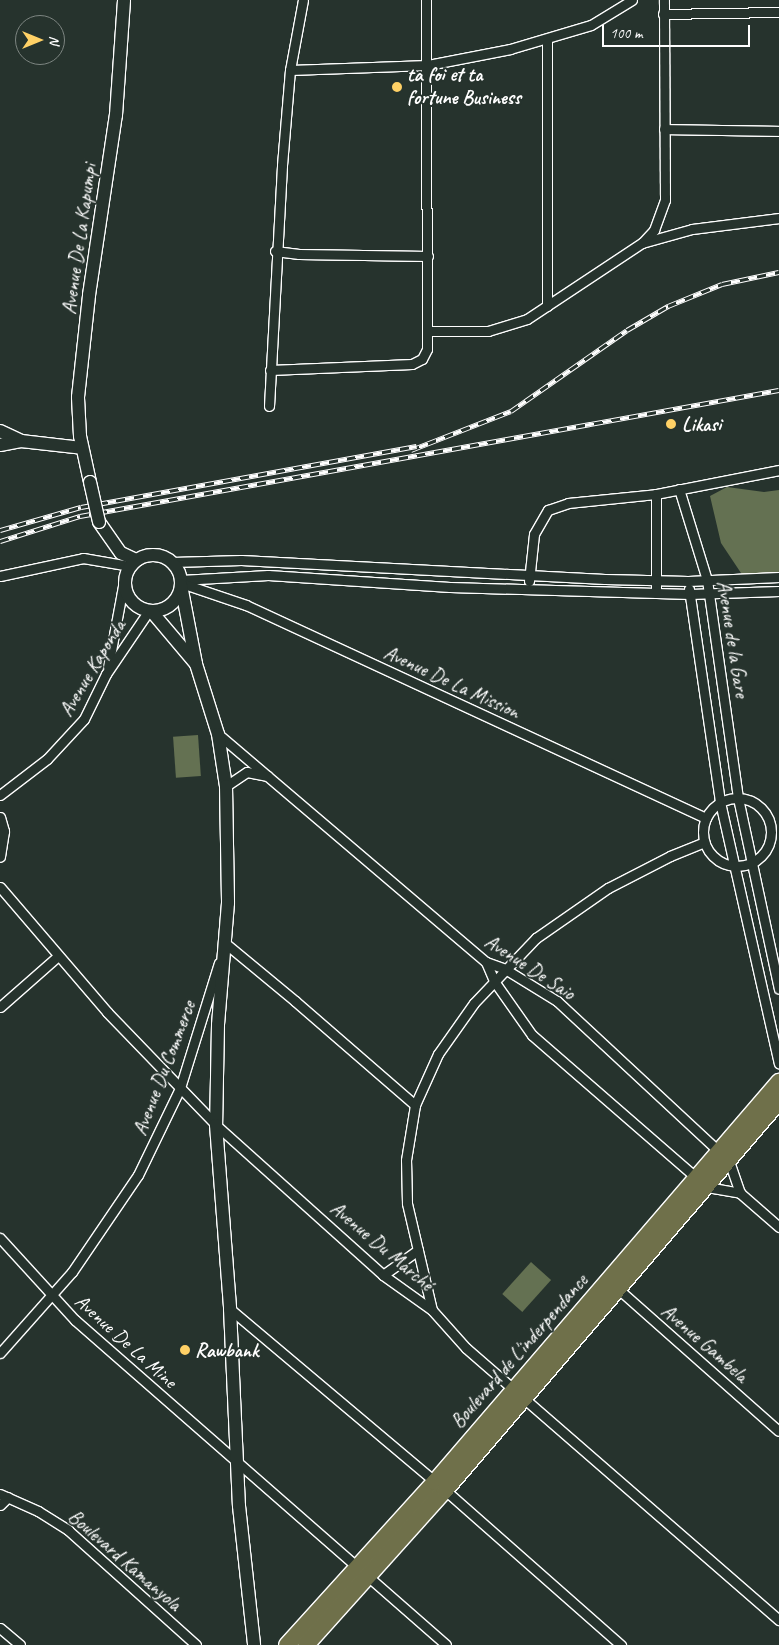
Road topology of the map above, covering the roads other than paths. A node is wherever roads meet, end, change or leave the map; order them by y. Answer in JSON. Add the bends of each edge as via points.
{"nodes":[{"id":1,"x":303,"y":0,"type":"edge"},
{"id":2,"x":426,"y":0,"type":"edge"},
{"id":3,"x":632,"y":0,"type":"edge"},
{"id":4,"x":664,"y":0,"type":"edge"},
{"id":5,"x":125,"y":3,"type":"edge"},
{"id":6,"x":779,"y":12,"type":"edge"},
{"id":7,"x":663,"y":14,"type":"junction"},
{"id":8,"x":547,"y":40,"type":"junction"},
{"id":9,"x":428,"y":65,"type":"junction"},
{"id":10,"x":290,"y":70,"type":"junction"},
{"id":11,"x":664,"y":129,"type":"junction"},
{"id":12,"x":779,"y":131,"type":"edge"},
{"id":13,"x":779,"y":218,"type":"edge"},
{"id":14,"x":642,"y":243,"type":"junction"},
{"id":15,"x":275,"y":251,"type":"junction"},
{"id":16,"x":428,"y":256,"type":"junction"},
{"id":17,"x":547,"y":306,"type":"junction"},
{"id":18,"x":428,"y":331,"type":"junction"},
{"id":19,"x":270,"y":370,"type":"junction"},
{"id":20,"x":269,"y":406,"type":"dead end"},
{"id":21,"x":0,"y":431,"type":"edge"},
{"id":22,"x":22,"y":441,"type":"junction"},
{"id":23,"x":0,"y":445,"type":"edge"},
{"id":24,"x":82,"y":448,"type":"junction"},
{"id":25,"x":779,"y":470,"type":"edge"},
{"id":26,"x":678,"y":489,"type":"junction"},
{"id":27,"x":656,"y":494,"type":"junction"},
{"id":28,"x":172,"y":562,"type":"junction"},
{"id":29,"x":131,"y":567,"type":"junction"},
{"id":30,"x":529,"y":575,"type":"junction"},
{"id":31,"x":0,"y":576,"type":"edge"},
{"id":32,"x":779,"y":577,"type":"edge"},
{"id":33,"x":655,"y":579,"type":"junction"},
{"id":34,"x":707,"y":580,"type":"junction"},
{"id":35,"x":688,"y":581,"type":"junction"},
{"id":36,"x":181,"y":582,"type":"junction"},
{"id":37,"x":528,"y":588,"type":"junction"},
{"id":38,"x":779,"y":591,"type":"edge"},
{"id":39,"x":656,"y":593,"type":"junction"},
{"id":40,"x":690,"y":594,"type":"junction"},
{"id":41,"x":709,"y":594,"type":"junction"},
{"id":42,"x":150,"y":612,"type":"junction"},
{"id":43,"x":196,"y":664,"type":"junction"},
{"id":44,"x":106,"y":674,"type":"junction"},
{"id":45,"x":218,"y":734,"type":"junction"},
{"id":46,"x":271,"y":776,"type":"junction"},
{"id":47,"x":226,"y":786,"type":"junction"},
{"id":48,"x":0,"y":796,"type":"edge"},
{"id":49,"x":738,"y":798,"type":"junction"},
{"id":50,"x":720,"y":802,"type":"junction"},
{"id":51,"x":0,"y":817,"type":"edge"},
{"id":52,"x":706,"y":818,"type":"junction"},
{"id":53,"x":775,"y":826,"type":"edge"},
{"id":54,"x":704,"y":842,"type":"junction"},
{"id":55,"x":0,"y":857,"type":"edge"},
{"id":56,"x":752,"y":863,"type":"junction"},
{"id":57,"x":733,"y":866,"type":"junction"},
{"id":58,"x":0,"y":887,"type":"edge"},
{"id":59,"x":225,"y":943,"type":"junction"},
{"id":60,"x":58,"y":956,"type":"junction"},
{"id":61,"x":486,"y":962,"type":"junction"},
{"id":62,"x":505,"y":969,"type":"junction"},
{"id":63,"x":494,"y":981,"type":"junction"},
{"id":64,"x":779,"y":989,"type":"edge"},
{"id":65,"x":0,"y":1007,"type":"edge"},
{"id":66,"x":779,"y":1063,"type":"edge"},
{"id":67,"x":779,"y":1082,"type":"edge"},
{"id":68,"x":180,"y":1088,"type":"junction"},
{"id":69,"x":779,"y":1101,"type":"edge"},
{"id":70,"x":414,"y":1105,"type":"junction"},
{"id":71,"x":216,"y":1125,"type":"junction"},
{"id":72,"x":724,"y":1157,"type":"junction"},
{"id":73,"x":702,"y":1183,"type":"junction"},
{"id":74,"x":740,"y":1193,"type":"junction"},
{"id":75,"x":779,"y":1227,"type":"edge"},
{"id":76,"x":0,"y":1238,"type":"edge"},
{"id":77,"x":418,"y":1250,"type":"junction"},
{"id":78,"x":383,"y":1275,"type":"junction"},
{"id":79,"x":613,"y":1285,"type":"junction"},
{"id":80,"x":50,"y":1294,"type":"junction"},
{"id":81,"x":230,"y":1309,"type":"junction"},
{"id":82,"x":432,"y":1310,"type":"junction"},
{"id":83,"x":0,"y":1353,"type":"edge"},
{"id":84,"x":518,"y":1393,"type":"junction"},
{"id":85,"x":779,"y":1431,"type":"edge"},
{"id":86,"x":236,"y":1464,"type":"junction"},
{"id":87,"x":440,"y":1486,"type":"junction"},
{"id":88,"x":4,"y":1496,"type":"edge"},
{"id":89,"x":0,"y":1505,"type":"edge"},
{"id":90,"x":363,"y":1572,"type":"junction"},
{"id":91,"x":779,"y":1620,"type":"edge"},
{"id":92,"x":0,"y":1628,"type":"edge"},
{"id":93,"x":20,"y":1645,"type":"edge"},
{"id":94,"x":196,"y":1645,"type":"edge"},
{"id":95,"x":254,"y":1645,"type":"edge"},
{"id":96,"x":287,"y":1645,"type":"edge"},
{"id":97,"x":306,"y":1645,"type":"edge"},
{"id":98,"x":446,"y":1645,"type":"edge"},
{"id":99,"x":622,"y":1645,"type":"edge"}],
"edges":[{"from":1,"to":10,"type":"street"},
{"from":2,"to":9,"type":"street"},
{"from":3,"to":8,"type":"street","via":[[591,25]]},
{"from":4,"to":7,"type":"street"},
{"from":5,"to":24,"type":"main road","name":"Avenue De La Kapumpi","via":[[116,115],[78,397]]},
{"from":6,"to":7,"type":"street"},
{"from":7,"to":11,"type":"street"},
{"from":8,"to":9,"type":"street"},
{"from":8,"to":17,"type":"street"},
{"from":9,"to":10,"type":"street"},
{"from":9,"to":16,"type":"street"},
{"from":10,"to":15,"type":"street"},
{"from":11,"to":12,"type":"street"},
{"from":11,"to":14,"type":"street","via":[[665,200],[654,230]]},
{"from":13,"to":14,"type":"street","via":[[692,229]]},
{"from":14,"to":17,"type":"street"},
{"from":15,"to":16,"type":"street"},
{"from":15,"to":19,"type":"street"},
{"from":16,"to":18,"type":"street"},
{"from":17,"to":18,"type":"street","via":[[527,319],[488,331]]},
{"from":18,"to":19,"type":"street","via":[[422,359],[412,364]]},
{"from":19,"to":20,"type":"street"},
{"from":21,"to":22,"type":"main road"},
{"from":22,"to":23,"type":"main road"},
{"from":22,"to":24,"type":"main road"},
{"from":24,"to":29,"type":"main road","name":"Avenue De La Kapumpi","bridge":true,"via":[[98,522]]},
{"from":25,"to":26,"type":"street"},
{"from":26,"to":27,"type":"street"},
{"from":26,"to":34,"type":"street","name":"Avenue de la Gare"},
{"from":27,"to":30,"type":"street","via":[[568,503],[548,510],[534,534]]},
{"from":27,"to":33,"type":"street"},
{"from":28,"to":29,"type":"main road","via":[[158,555]]},
{"from":28,"to":30,"type":"street","via":[[241,560]]},
{"from":28,"to":36,"type":"main road"},
{"from":29,"to":31,"type":"street","via":[[83,558]]},
{"from":29,"to":42,"type":"main road","via":[[126,594],[139,609]]},
{"from":29,"to":44,"type":"street"},
{"from":30,"to":33,"type":"street"},
{"from":30,"to":37,"type":"street"},
{"from":32,"to":34,"type":"street"},
{"from":33,"to":35,"type":"street"},
{"from":33,"to":39,"type":"street"},
{"from":34,"to":35,"type":"street"},
{"from":34,"to":41,"type":"street","name":"Avenue de la Gare"},
{"from":35,"to":40,"type":"street"},
{"from":36,"to":37,"type":"street","via":[[268,575],[450,587]]},
{"from":36,"to":42,"type":"main road","via":[[172,604]]},
{"from":36,"to":43,"type":"main road"},
{"from":36,"to":52,"type":"street","name":"Avenue De La Mission","via":[[246,606]]},
{"from":37,"to":39,"type":"street"},
{"from":38,"to":41,"type":"street"},
{"from":39,"to":40,"type":"street"},
{"from":40,"to":41,"type":"street"},
{"from":40,"to":50,"type":"street"},
{"from":41,"to":49,"type":"street","name":"Avenue de la Gare"},
{"from":42,"to":43,"type":"main road"},
{"from":42,"to":44,"type":"street","name":"Avenue Kaponda"},
{"from":43,"to":45,"type":"main road"},
{"from":44,"to":48,"type":"street","name":"Avenue Kaponda","via":[[84,719],[46,759]]},
{"from":45,"to":46,"type":"street","name":"Avenue De Saio"},
{"from":45,"to":47,"type":"main road"},
{"from":46,"to":47,"type":"street","via":[[247,772]]},
{"from":46,"to":61,"type":"street","name":"Avenue De Saio"},
{"from":47,"to":59,"type":"main road","via":[[228,868]]},
{"from":49,"to":50,"type":"street"},
{"from":49,"to":53,"type":"street","via":[[757,804]]},
{"from":49,"to":56,"type":"street","name":"Avenue de la Gare"},
{"from":50,"to":52,"type":"street"},
{"from":50,"to":57,"type":"street"},
{"from":51,"to":55,"type":"street","via":[[4,831]]},
{"from":52,"to":54,"type":"street"},
{"from":53,"to":56,"type":"street","via":[[767,848]]},
{"from":54,"to":57,"type":"street","via":[[715,859]]},
{"from":54,"to":62,"type":"street","via":[[608,888],[536,938]]},
{"from":56,"to":57,"type":"street"},
{"from":56,"to":64,"type":"street"},
{"from":57,"to":66,"type":"street"},
{"from":58,"to":60,"type":"street","name":"Avenue Du Marché"},
{"from":59,"to":68,"type":"street","name":"Avenue Du Commerce"},
{"from":59,"to":70,"type":"street"},
{"from":59,"to":71,"type":"main road","via":[[216,1072]]},
{"from":60,"to":65,"type":"street"},
{"from":60,"to":68,"type":"street","name":"Avenue Du Marché"},
{"from":61,"to":62,"type":"street","name":"Avenue De Saio"},
{"from":61,"to":63,"type":"street"},
{"from":62,"to":63,"type":"street"},
{"from":62,"to":72,"type":"street","name":"Avenue De Saio","via":[[557,1001]]},
{"from":63,"to":70,"type":"street","via":[[474,1002],[438,1054]]},
{"from":63,"to":73,"type":"street","via":[[532,1035]]},
{"from":67,"to":72,"type":"highway","name":"Boulevard de L'inderpendance"},
{"from":68,"to":71,"type":"street","name":"Avenue Du Marché"},
{"from":68,"to":80,"type":"street","name":"Avenue Du Commerce","via":[[153,1148],[125,1196],[72,1272]]},
{"from":69,"to":72,"type":"highway","name":"Boulevard de L'inderpendance"},
{"from":70,"to":77,"type":"street","via":[[406,1160],[408,1203]]},
{"from":71,"to":78,"type":"street","name":"Avenue Du Marché"},
{"from":71,"to":81,"type":"main road"},
{"from":72,"to":73,"type":"highway","name":"Boulevard de L'inderpendance"},
{"from":72,"to":74,"type":"street","name":"Avenue De Saio"},
{"from":73,"to":74,"type":"street"},
{"from":73,"to":79,"type":"highway","name":"Boulevard de L'inderpendance"},
{"from":74,"to":75,"type":"street","name":"Avenue De Saio"},
{"from":76,"to":80,"type":"street","name":"Avenue De La Mine"},
{"from":77,"to":78,"type":"street"},
{"from":77,"to":82,"type":"street"},
{"from":78,"to":82,"type":"street","name":"Avenue Du Marché"},
{"from":79,"to":84,"type":"highway","name":"Boulevard de L'inderpendance"},
{"from":79,"to":85,"type":"street","name":"Avenue Gambela"},
{"from":80,"to":83,"type":"street","name":"Avenue Du Commerce"},
{"from":80,"to":86,"type":"street","name":"Avenue De La Mine"},
{"from":81,"to":86,"type":"main road"},
{"from":81,"to":87,"type":"street"},
{"from":82,"to":84,"type":"street","name":"Avenue Du Marché","via":[[466,1348]]},
{"from":84,"to":87,"type":"highway","name":"Boulevard de L'inderpendance"},
{"from":84,"to":91,"type":"street","name":"Avenue Du Marché"},
{"from":86,"to":90,"type":"street","name":"Avenue De La Mine"},
{"from":86,"to":95,"type":"main road"},
{"from":87,"to":90,"type":"highway","name":"Boulevard de L'inderpendance"},
{"from":87,"to":99,"type":"street"},
{"from":88,"to":89,"type":"street"},
{"from":88,"to":94,"type":"street","name":"Boulevard Kamanyola","via":[[68,1530]]},
{"from":90,"to":96,"type":"highway","name":"Boulevard de L'inderpendance"},
{"from":90,"to":97,"type":"highway","name":"Boulevard de L'inderpendance"},
{"from":90,"to":98,"type":"street","name":"Avenue De La Mine"},
{"from":92,"to":93,"type":"street"}]}
